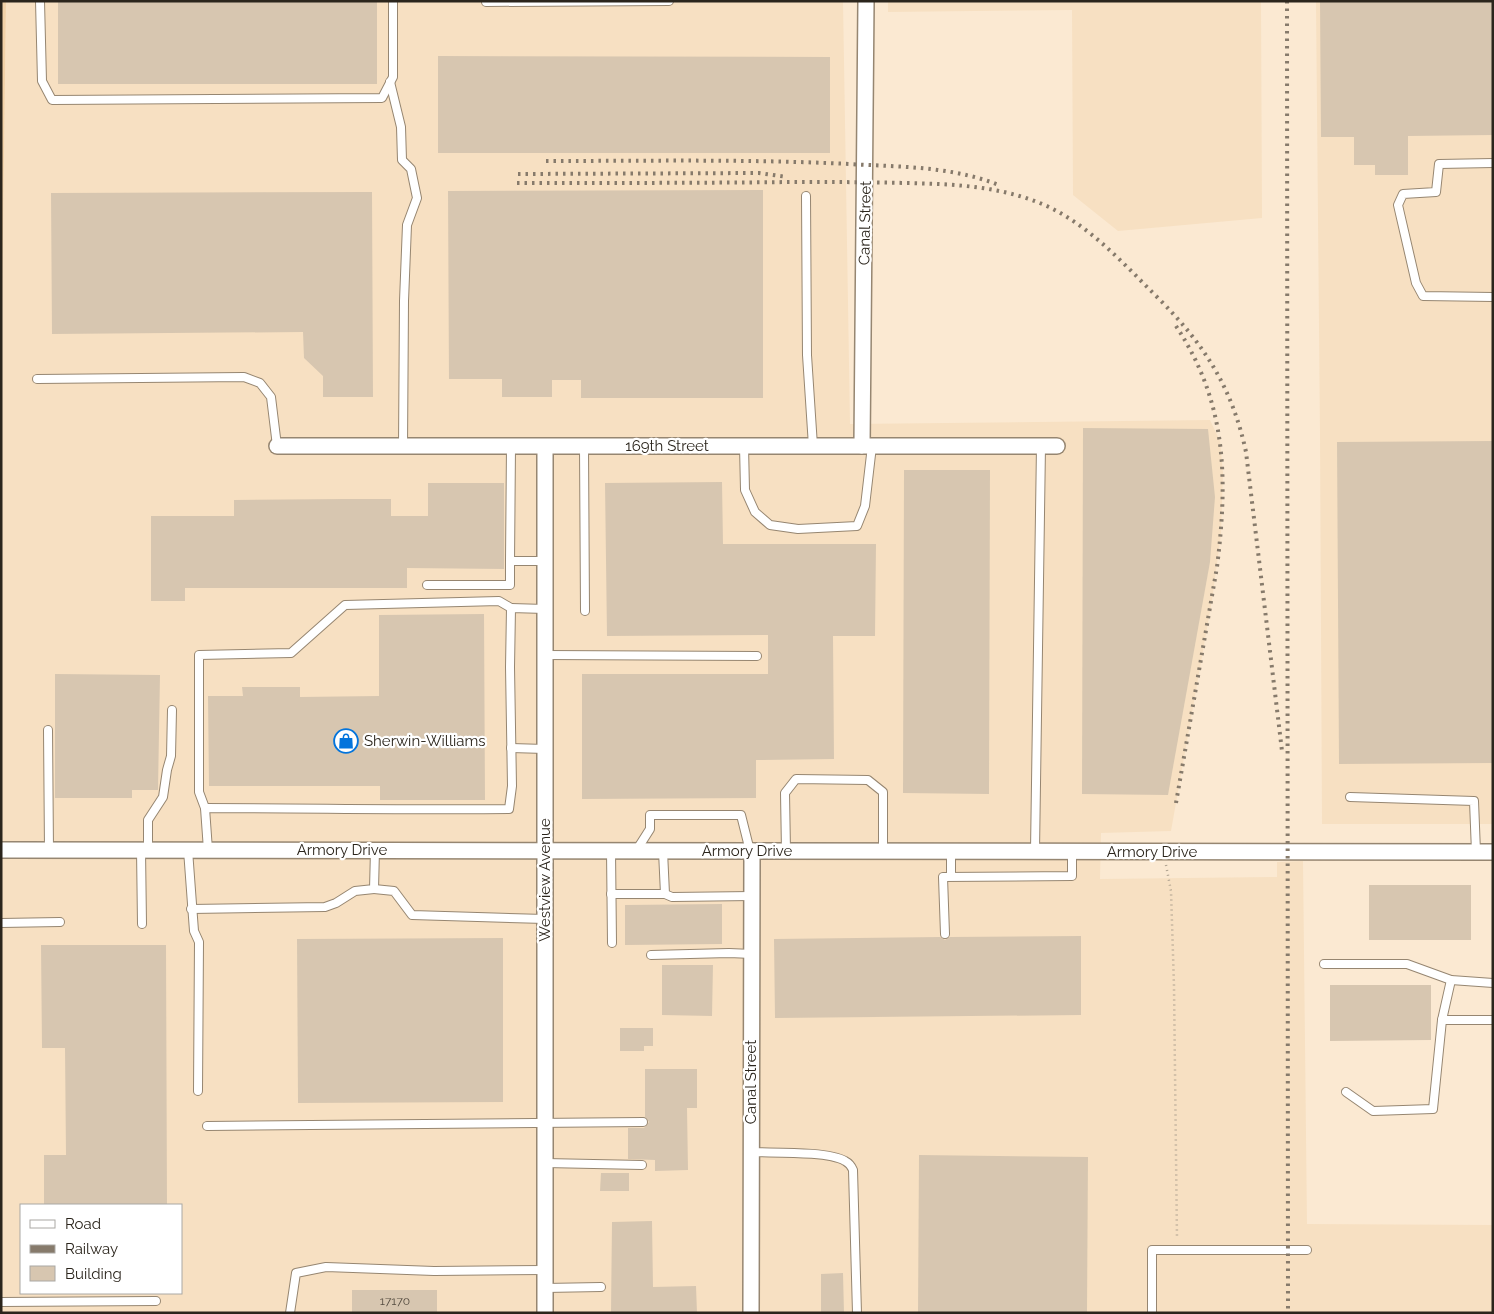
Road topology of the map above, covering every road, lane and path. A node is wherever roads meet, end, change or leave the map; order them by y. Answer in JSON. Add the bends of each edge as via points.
{"nodes":[{"id":1,"x":40,"y":1,"type":"edge"},
{"id":2,"x":393,"y":1,"type":"edge"},
{"id":3,"x":669,"y":1,"type":"edge"},
{"id":4,"x":866,"y":1,"type":"edge"},
{"id":5,"x":486,"y":2,"type":"edge"},
{"id":6,"x":390,"y":82,"type":"junction"},
{"id":7,"x":1493,"y":163,"type":"edge"},
{"id":8,"x":806,"y":196,"type":"dead end"},
{"id":9,"x":1493,"y":297,"type":"edge"},
{"id":10,"x":37,"y":379,"type":"dead end"},
{"id":11,"x":277,"y":446,"type":"joint"},
{"id":12,"x":744,"y":446,"type":"junction"},
{"id":13,"x":813,"y":446,"type":"junction"},
{"id":14,"x":867,"y":446,"type":"junction"},
{"id":15,"x":1041,"y":446,"type":"junction"},
{"id":16,"x":1057,"y":446,"type":"dead end"},
{"id":17,"x":403,"y":447,"type":"junction"},
{"id":18,"x":511,"y":447,"type":"junction"},
{"id":19,"x":545,"y":447,"type":"junction"},
{"id":20,"x":584,"y":447,"type":"junction"},
{"id":21,"x":510,"y":561,"type":"junction"},
{"id":22,"x":545,"y":561,"type":"junction"},
{"id":23,"x":427,"y":585,"type":"dead end"},
{"id":24,"x":512,"y":608,"type":"junction"},
{"id":25,"x":545,"y":609,"type":"junction"},
{"id":26,"x":585,"y":611,"type":"dead end"},
{"id":27,"x":545,"y":655,"type":"junction"},
{"id":28,"x":757,"y":656,"type":"dead end"},
{"id":29,"x":172,"y":710,"type":"dead end"},
{"id":30,"x":48,"y":730,"type":"dead end"},
{"id":31,"x":511,"y":748,"type":"junction"},
{"id":32,"x":545,"y":749,"type":"junction"},
{"id":33,"x":1350,"y":797,"type":"dead end"},
{"id":34,"x":205,"y":808,"type":"junction"},
{"id":35,"x":1,"y":850,"type":"edge"},
{"id":36,"x":49,"y":850,"type":"junction"},
{"id":37,"x":145,"y":850,"type":"junction"},
{"id":38,"x":188,"y":850,"type":"junction"},
{"id":39,"x":208,"y":850,"type":"junction"},
{"id":40,"x":375,"y":850,"type":"junction"},
{"id":41,"x":545,"y":850,"type":"junction"},
{"id":42,"x":611,"y":850,"type":"junction"},
{"id":43,"x":636,"y":851,"type":"junction"},
{"id":44,"x":663,"y":851,"type":"junction"},
{"id":45,"x":752,"y":851,"type":"junction"},
{"id":46,"x":786,"y":851,"type":"junction"},
{"id":47,"x":883,"y":851,"type":"junction"},
{"id":48,"x":951,"y":851,"type":"junction"},
{"id":49,"x":1036,"y":851,"type":"junction"},
{"id":50,"x":1072,"y":852,"type":"junction"},
{"id":51,"x":1163,"y":852,"type":"junction"},
{"id":52,"x":1476,"y":852,"type":"junction"},
{"id":53,"x":1493,"y":852,"type":"edge"},
{"id":54,"x":951,"y":876,"type":"junction"},
{"id":55,"x":374,"y":889,"type":"junction"},
{"id":56,"x":611,"y":894,"type":"junction"},
{"id":57,"x":665,"y":894,"type":"junction"},
{"id":58,"x":752,"y":896,"type":"junction"},
{"id":59,"x":191,"y":909,"type":"junction"},
{"id":60,"x":545,"y":919,"type":"junction"},
{"id":61,"x":60,"y":922,"type":"dead end"},
{"id":62,"x":1,"y":923,"type":"edge"},
{"id":63,"x":142,"y":924,"type":"dead end"},
{"id":64,"x":945,"y":934,"type":"dead end"},
{"id":65,"x":612,"y":943,"type":"dead end"},
{"id":66,"x":752,"y":954,"type":"junction"},
{"id":67,"x":650,"y":956,"type":"dead end"},
{"id":68,"x":1324,"y":964,"type":"dead end"},
{"id":69,"x":1450,"y":980,"type":"junction"},
{"id":70,"x":1493,"y":983,"type":"edge"},
{"id":71,"x":1442,"y":1020,"type":"junction"},
{"id":72,"x":1493,"y":1020,"type":"edge"},
{"id":73,"x":198,"y":1092,"type":"dead end"},
{"id":74,"x":1346,"y":1092,"type":"dead end"},
{"id":75,"x":643,"y":1122,"type":"dead end"},
{"id":76,"x":545,"y":1124,"type":"junction"},
{"id":77,"x":208,"y":1126,"type":"dead end"},
{"id":78,"x":751,"y":1152,"type":"junction"},
{"id":79,"x":545,"y":1163,"type":"junction"},
{"id":80,"x":642,"y":1165,"type":"dead end"},
{"id":81,"x":1178,"y":1250,"type":"junction"},
{"id":82,"x":1307,"y":1250,"type":"dead end"},
{"id":83,"x":545,"y":1270,"type":"junction"},
{"id":84,"x":602,"y":1287,"type":"dead end"},
{"id":85,"x":545,"y":1288,"type":"junction"},
{"id":86,"x":156,"y":1301,"type":"dead end"},
{"id":87,"x":1,"y":1302,"type":"edge"},
{"id":88,"x":290,"y":1313,"type":"edge"},
{"id":89,"x":545,"y":1313,"type":"edge"},
{"id":90,"x":751,"y":1313,"type":"edge"},
{"id":91,"x":857,"y":1313,"type":"edge"},
{"id":92,"x":1152,"y":1313,"type":"edge"}],
"edges":[{"from":1,"to":6,"type":"lane","via":[[42,81],[52,100],[382,98]]},
{"from":2,"to":6,"type":"lane","via":[[393,77]]},
{"from":3,"to":5,"type":"lane"},
{"from":4,"to":14,"type":"street","name":"Canal Street"},
{"from":6,"to":17,"type":"lane","via":[[401,127],[402,160],[411,169],[417,198],[406,226]]},
{"from":7,"to":9,"type":"lane","via":[[1439,164],[1436,192],[1403,194],[1398,205],[1416,283],[1424,296]]},
{"from":8,"to":13,"type":"lane","via":[[807,355]]},
{"from":10,"to":11,"type":"lane","via":[[244,377],[260,383],[271,397]]},
{"from":11,"to":17,"type":"street","name":"169th Street"},
{"from":12,"to":13,"type":"street","name":"169th Street"},
{"from":12,"to":14,"type":"lane","via":[[745,490],[755,512],[770,525],[798,529],[857,526],[865,506]]},
{"from":12,"to":20,"type":"street","name":"169th Street"},
{"from":13,"to":14,"type":"street","name":"169th Street"},
{"from":14,"to":15,"type":"street","name":"169th Street"},
{"from":15,"to":16,"type":"street","name":"169th Street"},
{"from":15,"to":49,"type":"lane"},
{"from":17,"to":18,"type":"street","name":"169th Street"},
{"from":18,"to":19,"type":"street","name":"169th Street"},
{"from":18,"to":21,"type":"lane"},
{"from":19,"to":20,"type":"street","name":"169th Street"},
{"from":19,"to":22,"type":"street","name":"Westview Avenue"},
{"from":20,"to":26,"type":"lane"},
{"from":21,"to":22,"type":"lane"},
{"from":21,"to":23,"type":"lane","via":[[510,585]]},
{"from":22,"to":25,"type":"street","name":"Westview Avenue"},
{"from":24,"to":25,"type":"lane"},
{"from":24,"to":31,"type":"lane"},
{"from":24,"to":34,"type":"lane","via":[[499,601],[345,605],[291,653],[198,655],[199,792]]},
{"from":25,"to":27,"type":"street","name":"Westview Avenue"},
{"from":27,"to":28,"type":"lane"},
{"from":27,"to":32,"type":"street","name":"Westview Avenue"},
{"from":29,"to":37,"type":"lane","via":[[172,756],[163,797],[148,820]]},
{"from":30,"to":36,"type":"lane"},
{"from":31,"to":32,"type":"lane"},
{"from":31,"to":34,"type":"lane","via":[[509,809]]},
{"from":32,"to":41,"type":"street","name":"Westview Avenue"},
{"from":33,"to":52,"type":"lane","via":[[1474,801]]},
{"from":34,"to":39,"type":"lane"},
{"from":35,"to":36,"type":"street","name":"Armory Drive"},
{"from":36,"to":37,"type":"street","name":"Armory Drive"},
{"from":37,"to":38,"type":"street","name":"Armory Drive"},
{"from":37,"to":63,"type":"lane"},
{"from":38,"to":39,"type":"street","name":"Armory Drive"},
{"from":38,"to":59,"type":"lane"},
{"from":39,"to":40,"type":"street","name":"Armory Drive"},
{"from":40,"to":41,"type":"street","name":"Armory Drive"},
{"from":40,"to":55,"type":"lane"},
{"from":41,"to":42,"type":"street","name":"Armory Drive"},
{"from":41,"to":60,"type":"street","name":"Westview Avenue"},
{"from":42,"to":43,"type":"street","name":"Armory Drive"},
{"from":42,"to":56,"type":"lane"},
{"from":43,"to":44,"type":"street","name":"Armory Drive"},
{"from":43,"to":45,"type":"lane","via":[[650,829],[650,815],[741,815]]},
{"from":44,"to":45,"type":"street","name":"Armory Drive"},
{"from":44,"to":57,"type":"lane"},
{"from":45,"to":46,"type":"street","name":"Armory Drive"},
{"from":45,"to":58,"type":"street","name":"Canal Street"},
{"from":46,"to":47,"type":"street","name":"Armory Drive"},
{"from":46,"to":47,"type":"lane","via":[[785,793],[796,779],[868,780],[883,792]]},
{"from":47,"to":48,"type":"street","name":"Armory Drive"},
{"from":48,"to":49,"type":"street","name":"Armory Drive"},
{"from":48,"to":54,"type":"lane"},
{"from":49,"to":50,"type":"street","name":"Armory Drive"},
{"from":50,"to":51,"type":"street","name":"Armory Drive"},
{"from":50,"to":54,"type":"lane","via":[[1072,876]]},
{"from":51,"to":52,"type":"street","name":"Armory Drive"},
{"from":51,"to":81,"type":"path","via":[[1171,891]]},
{"from":52,"to":53,"type":"street","name":"Armory Drive"},
{"from":54,"to":64,"type":"lane","via":[[943,877]]},
{"from":55,"to":59,"type":"lane","via":[[355,891],[325,907]]},
{"from":55,"to":60,"type":"lane","via":[[394,891],[412,915]]},
{"from":56,"to":57,"type":"lane"},
{"from":56,"to":65,"type":"lane"},
{"from":57,"to":58,"type":"lane","via":[[672,897]]},
{"from":58,"to":66,"type":"street","name":"Canal Street"},
{"from":59,"to":73,"type":"lane","via":[[194,932],[199,942]]},
{"from":60,"to":76,"type":"street","name":"Westview Avenue"},
{"from":61,"to":62,"type":"lane"},
{"from":66,"to":67,"type":"lane"},
{"from":66,"to":78,"type":"street","name":"Canal Street"},
{"from":68,"to":69,"type":"lane","via":[[1407,964]]},
{"from":69,"to":70,"type":"lane"},
{"from":69,"to":71,"type":"lane"},
{"from":71,"to":72,"type":"lane"},
{"from":71,"to":74,"type":"lane","via":[[1433,1109],[1373,1111]]},
{"from":75,"to":76,"type":"lane"},
{"from":76,"to":77,"type":"lane"},
{"from":76,"to":79,"type":"street","name":"Westview Avenue"},
{"from":78,"to":90,"type":"street","name":"Canal Street"},
{"from":78,"to":91,"type":"lane","via":[[820,1155],[844,1160],[851,1166]]},
{"from":79,"to":80,"type":"lane"},
{"from":79,"to":83,"type":"street","name":"Westview Avenue"},
{"from":81,"to":82,"type":"lane"},
{"from":81,"to":92,"type":"lane","via":[[1152,1250]]},
{"from":83,"to":85,"type":"street","name":"Westview Avenue"},
{"from":83,"to":88,"type":"lane","via":[[326,1267],[296,1273]]},
{"from":84,"to":85,"type":"lane"},
{"from":85,"to":89,"type":"street","name":"Westview Avenue"},
{"from":86,"to":87,"type":"lane"}]}
